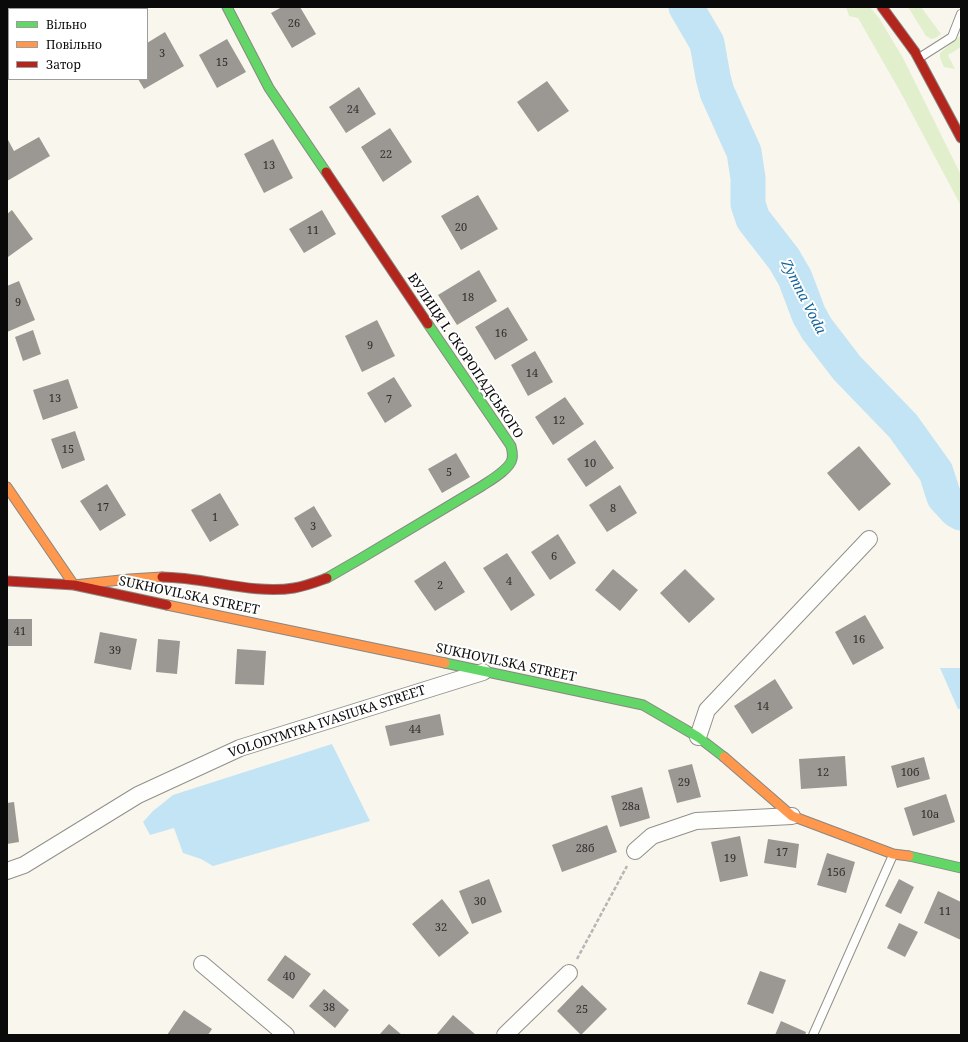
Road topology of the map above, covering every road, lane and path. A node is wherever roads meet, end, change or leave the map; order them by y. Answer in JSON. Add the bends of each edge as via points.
{"nodes":[{"id":1,"x":227,"y":7,"type":"edge"},
{"id":2,"x":882,"y":7,"type":"edge"},
{"id":3,"x":961,"y":14,"type":"edge"},
{"id":4,"x":961,"y":28,"type":"edge"},
{"id":5,"x":952,"y":37,"type":"junction"},
{"id":6,"x":918,"y":58,"type":"junction"},
{"id":7,"x":961,"y":138,"type":"edge"},
{"id":8,"x":7,"y":487,"type":"edge"},
{"id":9,"x":869,"y":539,"type":"dead end"},
{"id":10,"x":7,"y":581,"type":"edge"},
{"id":11,"x":74,"y":585,"type":"junction"},
{"id":12,"x":483,"y":672,"type":"junction"},
{"id":13,"x":698,"y":737,"type":"junction"},
{"id":14,"x":792,"y":816,"type":"junction"},
{"id":15,"x":635,"y":851,"type":"joint"},
{"id":16,"x":893,"y":854,"type":"junction"},
{"id":17,"x":961,"y":868,"type":"edge"},
{"id":18,"x":7,"y":871,"type":"edge"},
{"id":19,"x":202,"y":964,"type":"dead end"},
{"id":20,"x":569,"y":973,"type":"joint"},
{"id":21,"x":286,"y":1035,"type":"edge"},
{"id":22,"x":506,"y":1035,"type":"edge"},
{"id":23,"x":813,"y":1035,"type":"edge"}],
"edges":[{"from":1,"to":11,"type":"street","name":"ВУЛИЦЯ І. СКОРОПАДСЬКОГО","via":[[269,88],[511,446],[512,462],[502,472],[358,560],[305,586],[269,589],[186,578],[148,577]]},
{"from":2,"to":6,"type":"street"},
{"from":3,"to":5,"type":"lane"},
{"from":4,"to":5,"type":"lane"},
{"from":5,"to":6,"type":"lane"},
{"from":6,"to":7,"type":"street"},
{"from":8,"to":11,"type":"street"},
{"from":9,"to":13,"type":"street","via":[[707,710]]},
{"from":10,"to":11,"type":"street","name":"SUKHOVILSKA STREET"},
{"from":11,"to":12,"type":"street","name":"SUKHOVILSKA STREET"},
{"from":12,"to":13,"type":"street","name":"SUKHOVILSKA STREET","via":[[643,705]]},
{"from":12,"to":18,"type":"street","name":"VOLODYMYRA IVASIUKA STREET","via":[[240,748],[138,795],[24,864]]},
{"from":13,"to":14,"type":"street","name":"SUKHOVILSKA STREET"},
{"from":14,"to":15,"type":"street","via":[[696,822],[652,836]]},
{"from":14,"to":16,"type":"street","name":"SUKHOVILSKA STREET"},
{"from":15,"to":20,"type":"path"},
{"from":16,"to":17,"type":"street","name":"SUKHOVILSKA STREET"},
{"from":16,"to":23,"type":"lane"},
{"from":19,"to":21,"type":"street"},
{"from":20,"to":22,"type":"street"}]}
